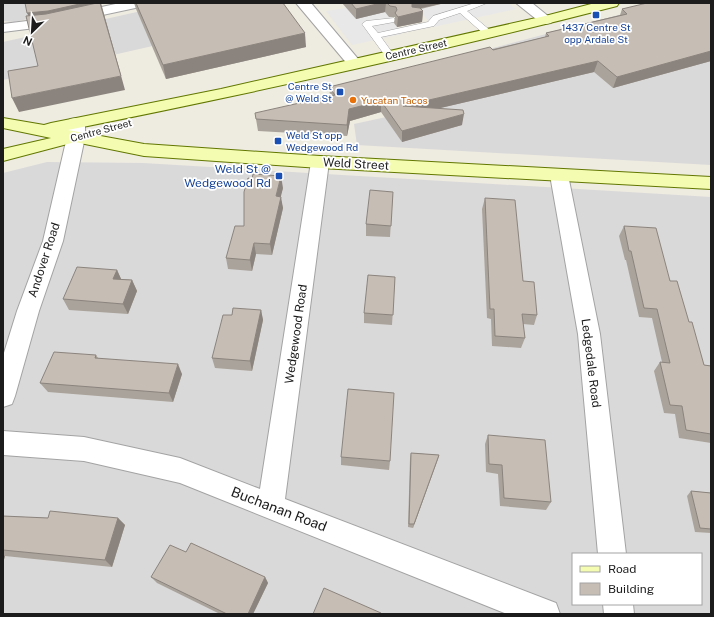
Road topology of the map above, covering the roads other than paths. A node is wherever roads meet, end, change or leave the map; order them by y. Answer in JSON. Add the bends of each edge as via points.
{"nodes":[{"id":1,"x":140,"y":3,"type":"edge"},
{"id":2,"x":303,"y":3,"type":"edge"},
{"id":3,"x":483,"y":3,"type":"edge"},
{"id":4,"x":523,"y":3,"type":"edge"},
{"id":5,"x":612,"y":3,"type":"edge"},
{"id":6,"x":462,"y":10,"type":"junction"},
{"id":7,"x":391,"y":20,"type":"edge"},
{"id":8,"x":546,"y":20,"type":"junction"},
{"id":9,"x":3,"y":28,"type":"edge"},
{"id":10,"x":488,"y":33,"type":"junction"},
{"id":11,"x":376,"y":36,"type":"junction"},
{"id":12,"x":389,"y":55,"type":"junction"},
{"id":13,"x":354,"y":64,"type":"junction"},
{"id":14,"x":3,"y":123,"type":"edge"},
{"id":15,"x":40,"y":130,"type":"junction"},
{"id":16,"x":76,"y":130,"type":"junction"},
{"id":17,"x":3,"y":136,"type":"edge"},
{"id":18,"x":3,"y":154,"type":"edge"},
{"id":19,"x":320,"y":162,"type":"junction"},
{"id":20,"x":558,"y":175,"type":"junction"},
{"id":21,"x":711,"y":183,"type":"edge"},
{"id":22,"x":3,"y":396,"type":"edge"},
{"id":23,"x":3,"y":443,"type":"edge"},
{"id":24,"x":271,"y":506,"type":"junction"},
{"id":25,"x":612,"y":553,"type":"edge"},
{"id":26,"x":545,"y":614,"type":"edge"}],
"edges":[{"from":1,"to":9,"type":"street","via":[[51,22]]},
{"from":2,"to":13,"type":"street"},
{"from":3,"to":6,"type":"lane"},
{"from":4,"to":8,"type":"street"},
{"from":5,"to":8,"type":"main road","name":"Centre Street"},
{"from":6,"to":10,"type":"lane"},
{"from":6,"to":11,"type":"lane","via":[[433,17],[431,24]]},
{"from":7,"to":11,"type":"lane","via":[[366,24]]},
{"from":8,"to":10,"type":"main road","name":"Centre Street"},
{"from":10,"to":12,"type":"main road","name":"Centre Street"},
{"from":11,"to":12,"type":"lane"},
{"from":12,"to":13,"type":"main road","name":"Centre Street"},
{"from":13,"to":16,"type":"main road","name":"Centre Street","via":[[221,94],[118,126]]},
{"from":14,"to":15,"type":"main road","name":"Weld Street"},
{"from":15,"to":16,"type":"main road","name":"Weld Street"},
{"from":15,"to":17,"type":"main road"},
{"from":16,"to":18,"type":"main road","name":"Centre Street"},
{"from":16,"to":19,"type":"main road","name":"Weld Street","via":[[144,150]]},
{"from":16,"to":22,"type":"street","name":"Andover Road","via":[[52,241]]},
{"from":19,"to":20,"type":"main road","name":"Weld Street"},
{"from":19,"to":24,"type":"street","name":"Wedgewood Road"},
{"from":20,"to":21,"type":"main road","name":"Weld Street"},
{"from":20,"to":25,"type":"street","name":"Ledgedale Road","via":[[589,334]]},
{"from":23,"to":24,"type":"street","name":"Buchanan Road","via":[[84,449],[180,471]]},
{"from":24,"to":26,"type":"street","name":"Buchanan Road"}]}
